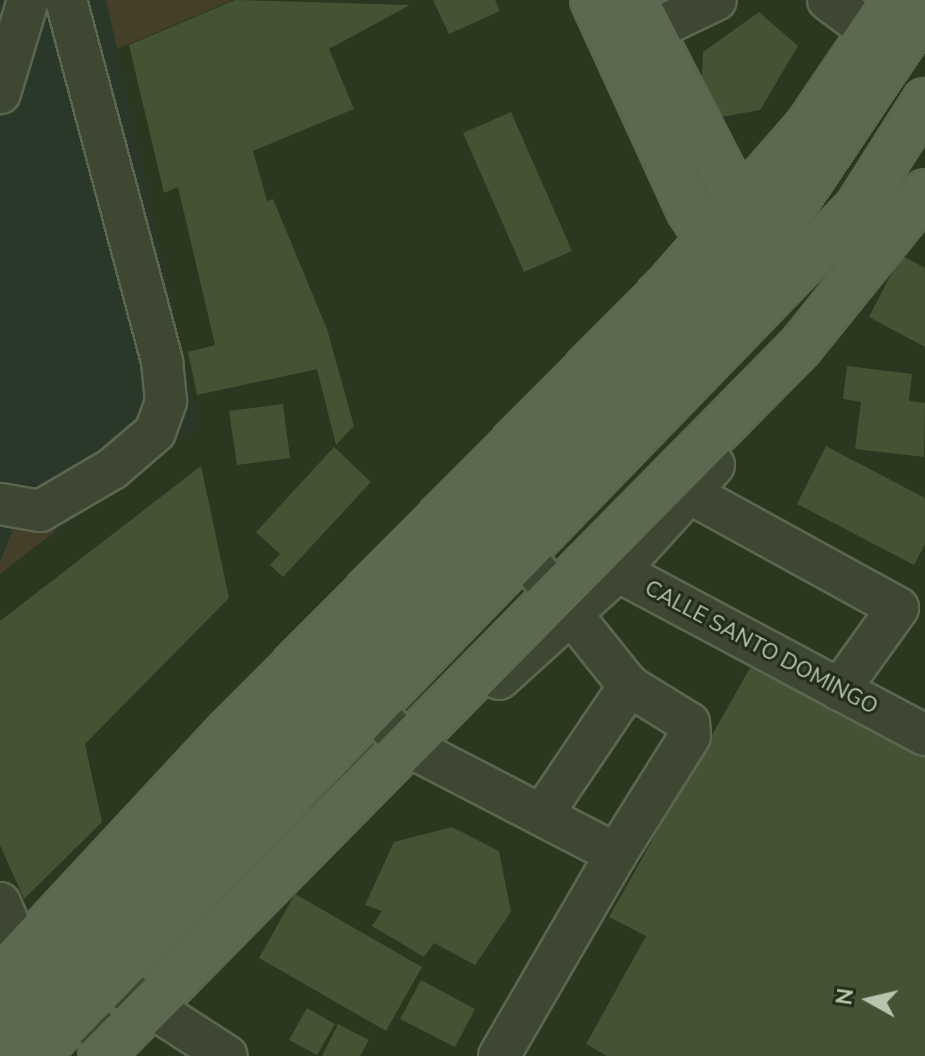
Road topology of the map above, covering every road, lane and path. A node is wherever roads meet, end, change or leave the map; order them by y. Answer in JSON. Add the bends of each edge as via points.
{"nodes":[{"id":1,"x":28,"y":0,"type":"edge"},
{"id":2,"x":66,"y":0,"type":"edge"},
{"id":3,"x":593,"y":0,"type":"edge"},
{"id":4,"x":716,"y":0,"type":"edge"},
{"id":5,"x":828,"y":0,"type":"edge"},
{"id":6,"x":925,"y":9,"type":"edge"},
{"id":7,"x":883,"y":17,"type":"edge"},
{"id":8,"x":633,"y":26,"type":"edge"},
{"id":9,"x":0,"y":93,"type":"edge"},
{"id":10,"x":925,"y":101,"type":"edge"},
{"id":11,"x":922,"y":212,"type":"edge"},
{"id":12,"x":706,"y":240,"type":"junction"},
{"id":13,"x":757,"y":261,"type":"junction"},
{"id":14,"x":813,"y":333,"type":"junction"},
{"id":15,"x":679,"y":487,"type":"junction"},
{"id":16,"x":0,"y":504,"type":"edge"},
{"id":17,"x":521,"y":551,"type":"junction"},
{"id":18,"x":607,"y":565,"type":"junction"},
{"id":19,"x":563,"y":606,"type":"junction"},
{"id":20,"x":347,"y":614,"type":"junction"},
{"id":21,"x":629,"y":686,"type":"junction"},
{"id":22,"x":839,"y":690,"type":"junction"},
{"id":23,"x":372,"y":706,"type":"junction"},
{"id":24,"x":925,"y":735,"type":"edge"},
{"id":25,"x":412,"y":748,"type":"junction"},
{"id":26,"x":542,"y":815,"type":"junction"},
{"id":27,"x":176,"y":851,"type":"junction"},
{"id":28,"x":616,"y":854,"type":"junction"},
{"id":29,"x":0,"y":903,"type":"edge"},
{"id":30,"x":82,"y":952,"type":"junction"},
{"id":31,"x":24,"y":972,"type":"edge"},
{"id":32,"x":81,"y":1013,"type":"junction"},
{"id":33,"x":155,"y":1013,"type":"junction"},
{"id":34,"x":0,"y":1037,"type":"edge"},
{"id":35,"x":112,"y":1052,"type":"edge"},
{"id":36,"x":507,"y":1053,"type":"edge"},
{"id":37,"x":36,"y":1056,"type":"edge"},
{"id":38,"x":227,"y":1056,"type":"edge"}],
"edges":[{"from":1,"to":9,"type":"street"},
{"from":2,"to":16,"type":"street","via":[[162,361],[166,401],[155,432],[112,469],[40,511]]},
{"from":3,"to":8,"type":"main road"},
{"from":4,"to":8,"type":"street"},
{"from":5,"to":7,"type":"street"},
{"from":6,"to":13,"type":"main road"},
{"from":7,"to":13,"type":"main road"},
{"from":8,"to":12,"type":"main road"},
{"from":8,"to":13,"type":"main road"},
{"from":10,"to":13,"type":"main road","via":[[857,208]]},
{"from":11,"to":14,"type":"main road"},
{"from":11,"to":15,"type":"street","via":[[772,407]]},
{"from":12,"to":13,"type":"main road"},
{"from":12,"to":20,"type":"main road"},
{"from":13,"to":14,"type":"main road"},
{"from":13,"to":17,"type":"main road"},
{"from":13,"to":27,"type":"main road"},
{"from":14,"to":15,"type":"main road"},
{"from":15,"to":18,"type":"main road"},
{"from":15,"to":22,"type":"street","via":[[898,608]]},
{"from":17,"to":19,"type":"street"},
{"from":17,"to":23,"type":"main road"},
{"from":18,"to":19,"type":"main road"},
{"from":18,"to":22,"type":"street","name":"CALLE SANTO DOMINGO"},
{"from":19,"to":21,"type":"street"},
{"from":19,"to":25,"type":"main road"},
{"from":20,"to":27,"type":"main road"},
{"from":20,"to":30,"type":"main road"},
{"from":21,"to":26,"type":"street"},
{"from":21,"to":28,"type":"street","via":[[689,723],[690,736]]},
{"from":22,"to":24,"type":"street","name":"CALLE SANTO DOMINGO"},
{"from":23,"to":25,"type":"street"},
{"from":23,"to":30,"type":"main road"},
{"from":25,"to":26,"type":"street"},
{"from":25,"to":33,"type":"main road"},
{"from":26,"to":28,"type":"street"},
{"from":27,"to":30,"type":"main road"},
{"from":28,"to":36,"type":"street"},
{"from":29,"to":31,"type":"street"},
{"from":30,"to":31,"type":"main road"},
{"from":30,"to":32,"type":"main road"},
{"from":30,"to":33,"type":"street"},
{"from":31,"to":32,"type":"street"},
{"from":31,"to":34,"type":"main road"},
{"from":32,"to":35,"type":"street"},
{"from":32,"to":37,"type":"main road"},
{"from":33,"to":35,"type":"main road"},
{"from":33,"to":38,"type":"street"}]}
